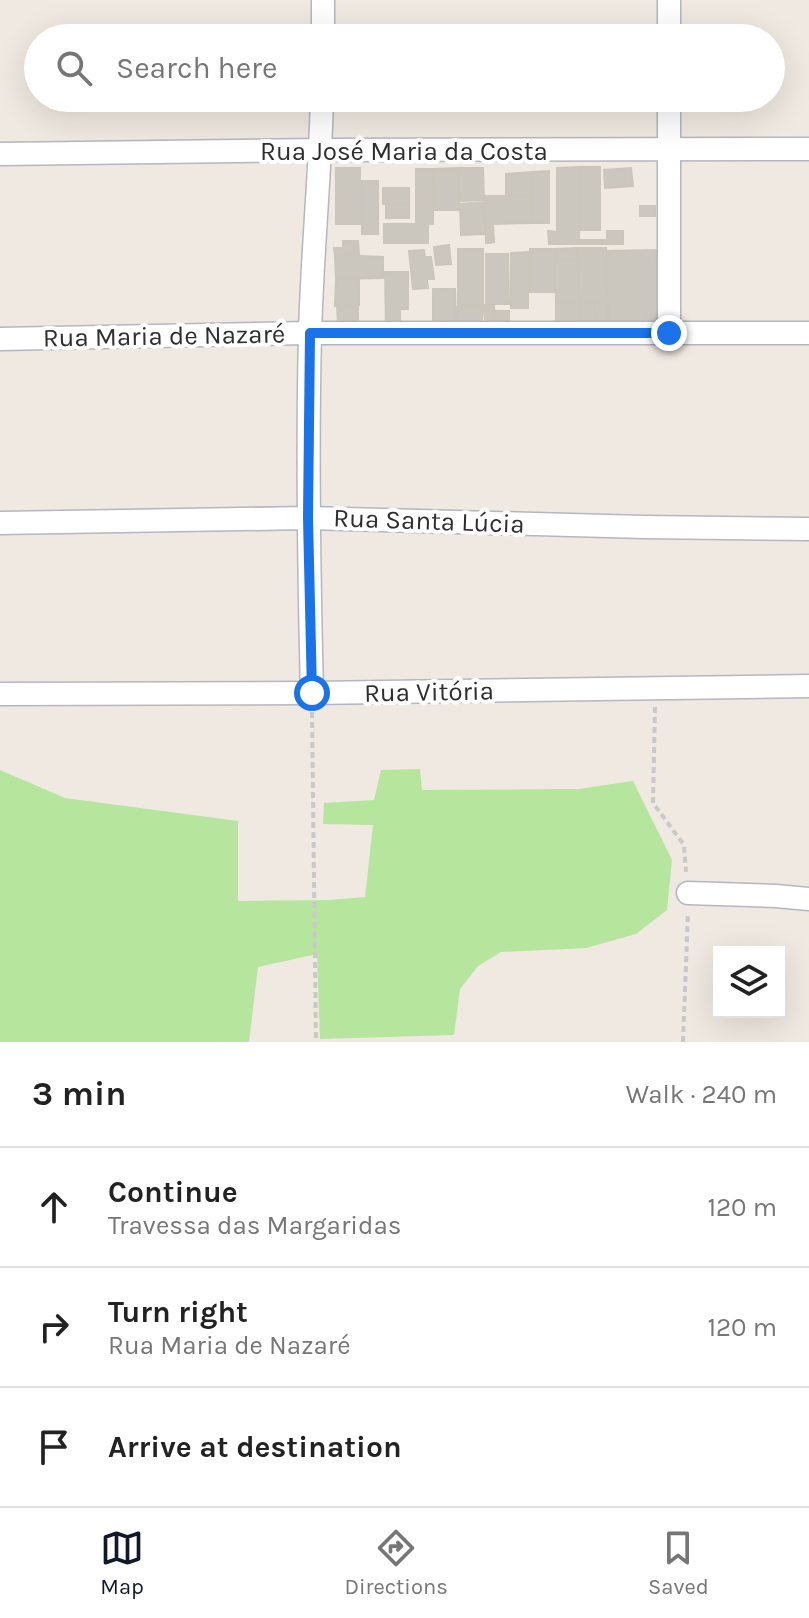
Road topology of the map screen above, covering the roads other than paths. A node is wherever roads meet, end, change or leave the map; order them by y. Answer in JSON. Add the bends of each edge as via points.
{"nodes":[{"id":1,"x":323,"y":0,"type":"edge"},
{"id":2,"x":669,"y":0,"type":"edge"},
{"id":3,"x":323,"y":24,"type":"edge"},
{"id":4,"x":669,"y":24,"type":"edge"},
{"id":5,"x":322,"y":112,"type":"edge"},
{"id":6,"x":669,"y":112,"type":"edge"},
{"id":7,"x":809,"y":149,"type":"edge"},
{"id":8,"x":321,"y":150,"type":"junction"},
{"id":9,"x":669,"y":150,"type":"junction"},
{"id":10,"x":0,"y":154,"type":"edge"},
{"id":11,"x":310,"y":333,"type":"junction"},
{"id":12,"x":669,"y":333,"type":"junction"},
{"id":13,"x":809,"y":333,"type":"edge"},
{"id":14,"x":0,"y":339,"type":"edge"},
{"id":15,"x":308,"y":518,"type":"junction"},
{"id":16,"x":0,"y":523,"type":"edge"},
{"id":17,"x":809,"y":529,"type":"edge"},
{"id":18,"x":809,"y":686,"type":"edge"},
{"id":19,"x":312,"y":693,"type":"junction"},
{"id":20,"x":0,"y":694,"type":"edge"},
{"id":21,"x":688,"y":893,"type":"road end"},
{"id":22,"x":809,"y":899,"type":"edge"}],
"edges":[{"from":1,"to":3,"type":"street"},
{"from":2,"to":4,"type":"street"},
{"from":5,"to":8,"type":"street"},
{"from":6,"to":9,"type":"street"},
{"from":7,"to":9,"type":"street","name":"Rua José Maria da Costa"},
{"from":8,"to":9,"type":"street","name":"Rua José Maria da Costa"},
{"from":8,"to":10,"type":"street","name":"Rua José Maria da Costa"},
{"from":8,"to":11,"type":"street"},
{"from":9,"to":12,"type":"street"},
{"from":11,"to":12,"type":"street","name":"Rua Maria de Nazaré"},
{"from":11,"to":14,"type":"street","name":"Rua Maria de Nazaré"},
{"from":11,"to":15,"type":"street"},
{"from":12,"to":13,"type":"street","name":"Rua Maria de Nazaré"},
{"from":15,"to":16,"type":"street","name":"Rua Santa Lúcia"},
{"from":15,"to":17,"type":"street","name":"Rua Santa Lúcia"},
{"from":15,"to":19,"type":"street"},
{"from":18,"to":19,"type":"street","name":"Rua Vitória"},
{"from":19,"to":20,"type":"street","name":"Rua Vitória"},
{"from":21,"to":22,"type":"street"}]}
